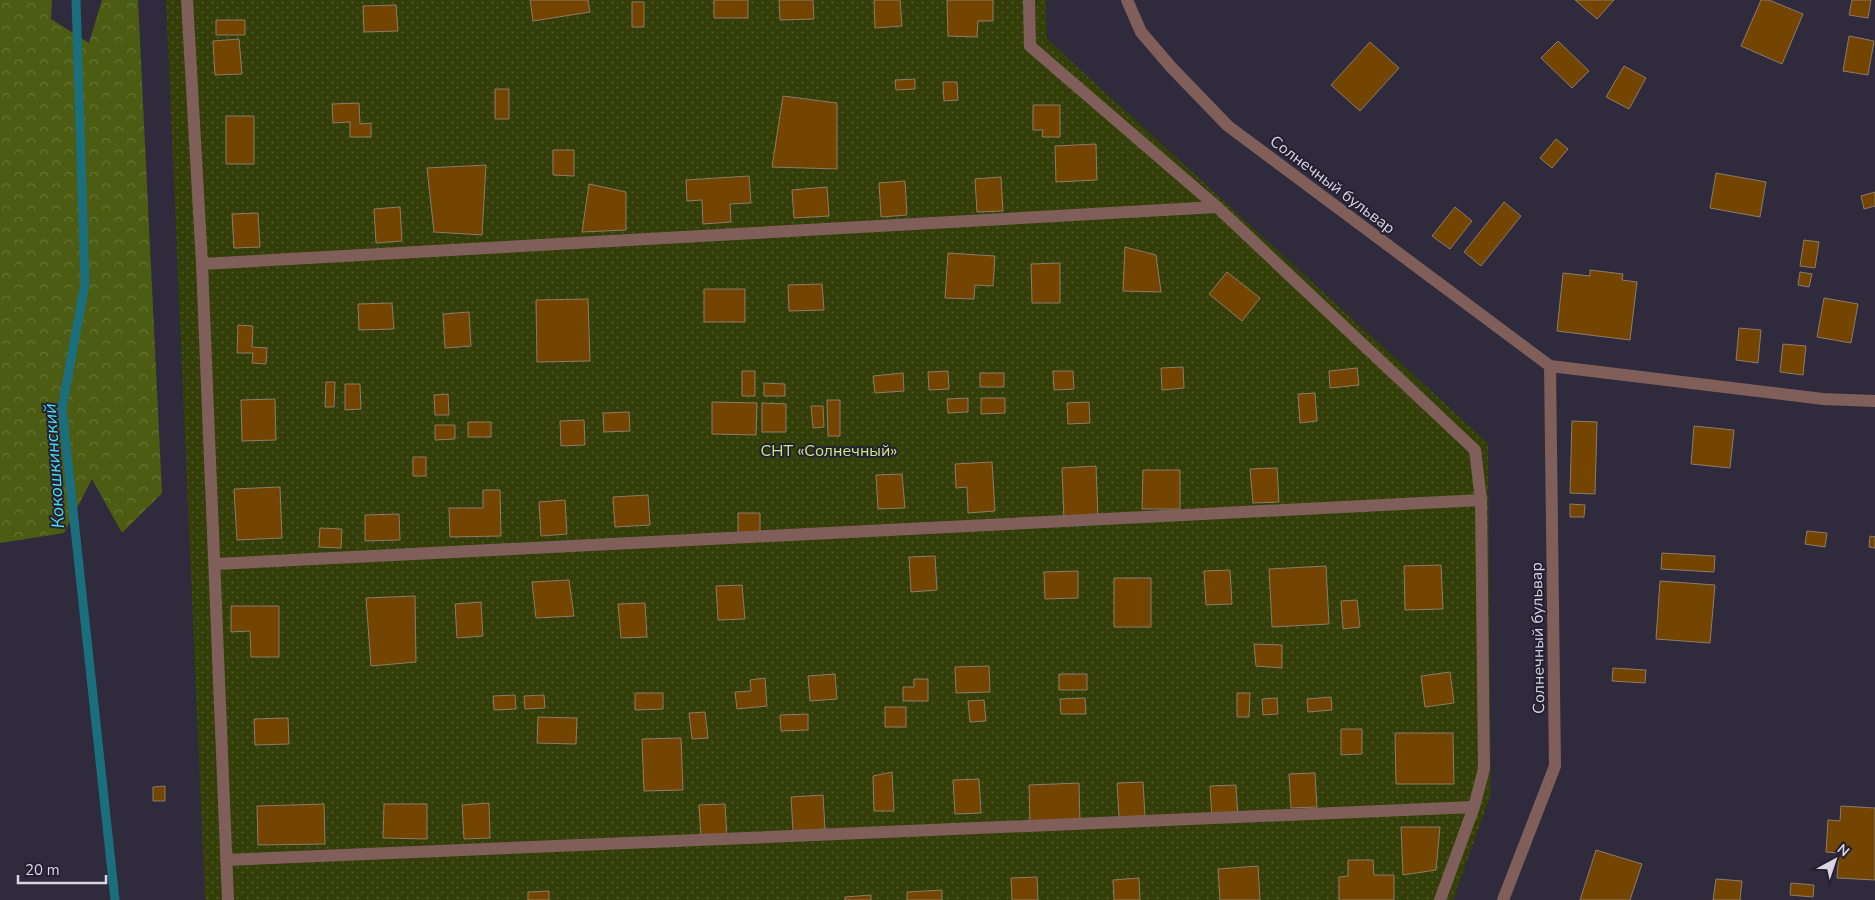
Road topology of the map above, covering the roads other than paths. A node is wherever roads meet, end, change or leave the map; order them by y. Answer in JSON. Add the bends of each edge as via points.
{"nodes":[{"id":1,"x":186,"y":0,"type":"edge"},
{"id":2,"x":1029,"y":0,"type":"edge"},
{"id":3,"x":1127,"y":0,"type":"edge"},
{"id":4,"x":1217,"y":207,"type":"junction"},
{"id":5,"x":202,"y":264,"type":"junction"},
{"id":6,"x":1550,"y":366,"type":"junction"},
{"id":7,"x":1875,"y":401,"type":"edge"},
{"id":8,"x":1481,"y":500,"type":"junction"},
{"id":9,"x":216,"y":564,"type":"junction"},
{"id":10,"x":1474,"y":807,"type":"junction"},
{"id":11,"x":226,"y":860,"type":"junction"},
{"id":12,"x":228,"y":900,"type":"edge"},
{"id":13,"x":1440,"y":900,"type":"edge"},
{"id":14,"x":1502,"y":900,"type":"edge"}],
"edges":[{"from":1,"to":5,"type":"street"},
{"from":2,"to":4,"type":"street","via":[[1030,46]]},
{"from":3,"to":6,"type":"street","name":"Солнечный бульвар","via":[[1141,32],[1228,126]]},
{"from":4,"to":5,"type":"street"},
{"from":4,"to":8,"type":"street","via":[[1475,450]]},
{"from":5,"to":9,"type":"street"},
{"from":6,"to":7,"type":"street","name":"Солнечный бульвар","via":[[1823,399]]},
{"from":6,"to":14,"type":"street","name":"Солнечный бульвар","via":[[1554,766]]},
{"from":8,"to":9,"type":"street"},
{"from":8,"to":10,"type":"street","via":[[1484,769]]},
{"from":9,"to":11,"type":"street"},
{"from":10,"to":11,"type":"street"},
{"from":10,"to":13,"type":"street"},
{"from":11,"to":12,"type":"street"}]}
